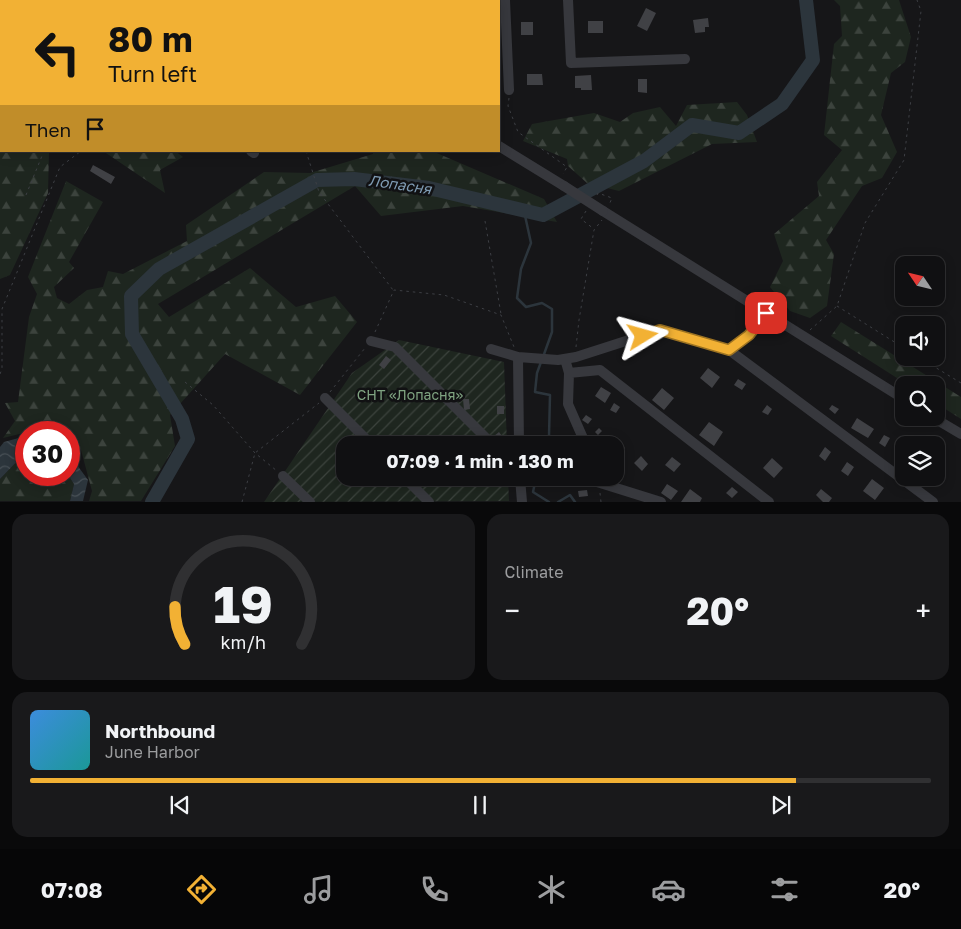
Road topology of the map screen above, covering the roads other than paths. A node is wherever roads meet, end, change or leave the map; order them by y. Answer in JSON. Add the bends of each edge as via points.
{"nodes":[{"id":1,"x":505,"y":0,"type":"edge"},
{"id":2,"x":568,"y":0,"type":"edge"},
{"id":3,"x":685,"y":59,"type":"dead end"},
{"id":4,"x":509,"y":90,"type":"road end"},
{"id":5,"x":500,"y":147,"type":"edge"},
{"id":6,"x":766,"y":313,"type":"junction"},
{"id":7,"x":371,"y":341,"type":"road end"},
{"id":8,"x":491,"y":349,"type":"dead end"},
{"id":9,"x":729,"y":350,"type":"junction"},
{"id":10,"x":518,"y":357,"type":"junction"},
{"id":11,"x":566,"y":358,"type":"junction"},
{"id":12,"x":569,"y":373,"type":"junction"},
{"id":13,"x":895,"y":393,"type":"edge"},
{"id":14,"x":325,"y":398,"type":"road end"},
{"id":15,"x":945,"y":425,"type":"edge"},
{"id":16,"x":961,"y":434,"type":"edge"},
{"id":17,"x":363,"y":436,"type":"edge"},
{"id":18,"x":483,"y":436,"type":"edge"},
{"id":19,"x":519,"y":436,"type":"edge"},
{"id":20,"x":582,"y":436,"type":"edge"},
{"id":21,"x":284,"y":476,"type":"road end"},
{"id":22,"x":413,"y":486,"type":"edge"},
{"id":23,"x":521,"y":486,"type":"edge"},
{"id":24,"x":611,"y":486,"type":"edge"},
{"id":25,"x":310,"y":502,"type":"edge"},
{"id":26,"x":429,"y":502,"type":"edge"},
{"id":27,"x":522,"y":502,"type":"edge"},
{"id":28,"x":661,"y":502,"type":"edge"},
{"id":29,"x":769,"y":502,"type":"edge"},
{"id":30,"x":934,"y":502,"type":"edge"}],
"edges":[{"from":1,"to":4,"type":"street"},
{"from":2,"to":3,"type":"street","via":[[571,63]]},
{"from":5,"to":6,"type":"street","bridge":true,"via":[[562,183],[603,215]]},
{"from":6,"to":9,"type":"street","via":[[749,335]]},
{"from":6,"to":13,"type":"street"},
{"from":7,"to":18,"type":"street","via":[[395,348]]},
{"from":8,"to":10,"type":"street"},
{"from":9,"to":11,"type":"street","via":[[660,330]]},
{"from":9,"to":30,"type":"street"},
{"from":10,"to":11,"type":"street"},
{"from":10,"to":19,"type":"street"},
{"from":11,"to":12,"type":"street"},
{"from":12,"to":20,"type":"street","via":[[568,404]]},
{"from":12,"to":29,"type":"street","via":[[600,370]]},
{"from":14,"to":17,"type":"street"},
{"from":15,"to":16,"type":"street"},
{"from":21,"to":25,"type":"street"},
{"from":22,"to":26,"type":"street"},
{"from":23,"to":27,"type":"street"},
{"from":24,"to":28,"type":"street"}]}
